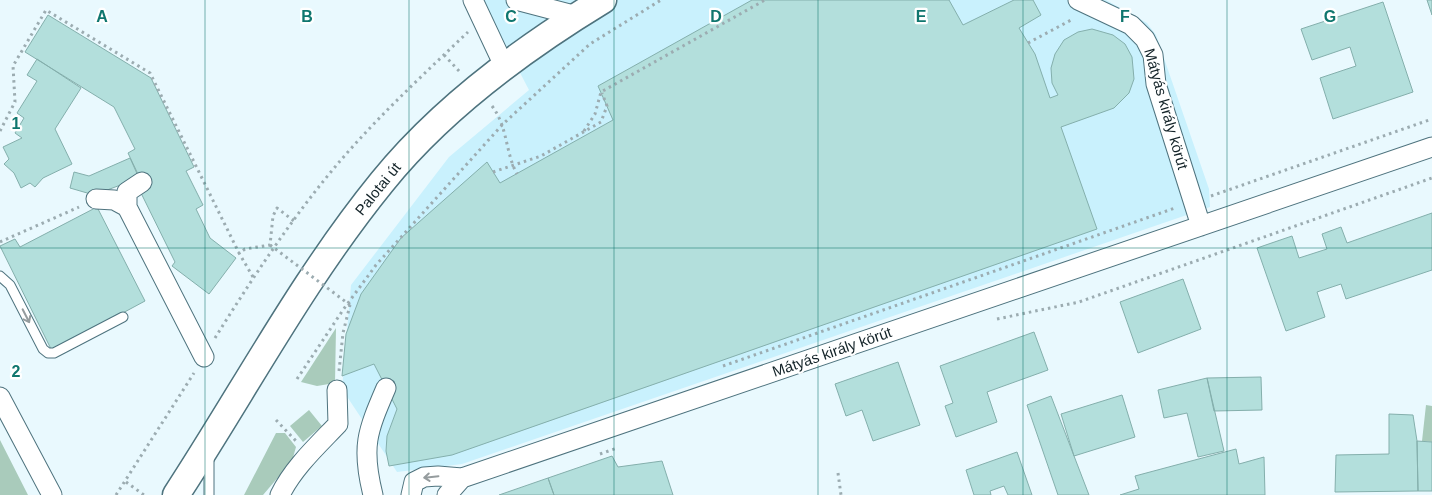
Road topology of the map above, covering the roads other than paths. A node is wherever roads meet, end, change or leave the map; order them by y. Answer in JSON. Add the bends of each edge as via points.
{"nodes":[{"id":1,"x":473,"y":0,"type":"edge"},
{"id":2,"x":516,"y":0,"type":"edge"},
{"id":3,"x":603,"y":0,"type":"edge"},
{"id":4,"x":1074,"y":6,"type":"edge"},
{"id":5,"x":577,"y":16,"type":"junction"},
{"id":6,"x":505,"y":68,"type":"junction"},
{"id":7,"x":1432,"y":147,"type":"edge"},
{"id":8,"x":142,"y":182,"type":"dead end"},
{"id":9,"x":96,"y":199,"type":"road end"},
{"id":10,"x":127,"y":207,"type":"junction"},
{"id":11,"x":1201,"y":226,"type":"junction"},
{"id":12,"x":0,"y":276,"type":"edge"},
{"id":13,"x":123,"y":317,"type":"dead end"},
{"id":14,"x":204,"y":357,"type":"road end"},
{"id":15,"x":386,"y":388,"type":"dead end"},
{"id":16,"x":337,"y":390,"type":"road end"},
{"id":17,"x":0,"y":397,"type":"edge"},
{"id":18,"x":338,"y":424,"type":"junction"},
{"id":19,"x":369,"y":428,"type":"junction"},
{"id":20,"x":213,"y":434,"type":"junction"},
{"id":21,"x":462,"y":478,"type":"junction"},
{"id":22,"x":174,"y":491,"type":"edge"},
{"id":23,"x":52,"y":495,"type":"edge"},
{"id":24,"x":209,"y":495,"type":"edge"},
{"id":25,"x":280,"y":495,"type":"edge"},
{"id":26,"x":373,"y":495,"type":"edge"},
{"id":27,"x":410,"y":495,"type":"edge"},
{"id":28,"x":447,"y":495,"type":"edge"}],
"edges":[{"from":1,"to":6,"type":"street"},
{"from":2,"to":5,"type":"street"},
{"from":3,"to":5,"type":"main road","name":"Palotai út"},
{"from":4,"to":11,"type":"street","name":"Mátyás király körút","via":[[1131,26],[1145,39],[1153,55],[1156,84]]},
{"from":5,"to":6,"type":"main road","name":"Palotai út"},
{"from":6,"to":20,"type":"main road","name":"Palotai út","via":[[436,124],[382,181],[254,366]]},
{"from":7,"to":11,"type":"street","name":"Mátyás király körút"},
{"from":8,"to":10,"type":"street","via":[[127,192]]},
{"from":9,"to":10,"type":"street","via":[[114,200]]},
{"from":10,"to":14,"type":"street"},
{"from":11,"to":21,"type":"street","name":"Mátyás király körút"},
{"from":12,"to":13,"type":"lane","one_way":true,"via":[[10,285],[48,353],[54,353]]},
{"from":15,"to":19,"type":"street"},
{"from":16,"to":18,"type":"street"},
{"from":17,"to":23,"type":"street"},
{"from":18,"to":19,"type":"street"},
{"from":18,"to":25,"type":"street","via":[[286,482]]},
{"from":19,"to":26,"type":"street","via":[[366,466]]},
{"from":20,"to":22,"type":"main road","name":"Palotai út"},
{"from":20,"to":24,"type":"lane"},
{"from":21,"to":27,"type":"street","name":"Mátyás király körút","one_way":true,"via":[[424,477],[414,482]]},
{"from":21,"to":28,"type":"street","name":"Mátyás király körút"}]}
